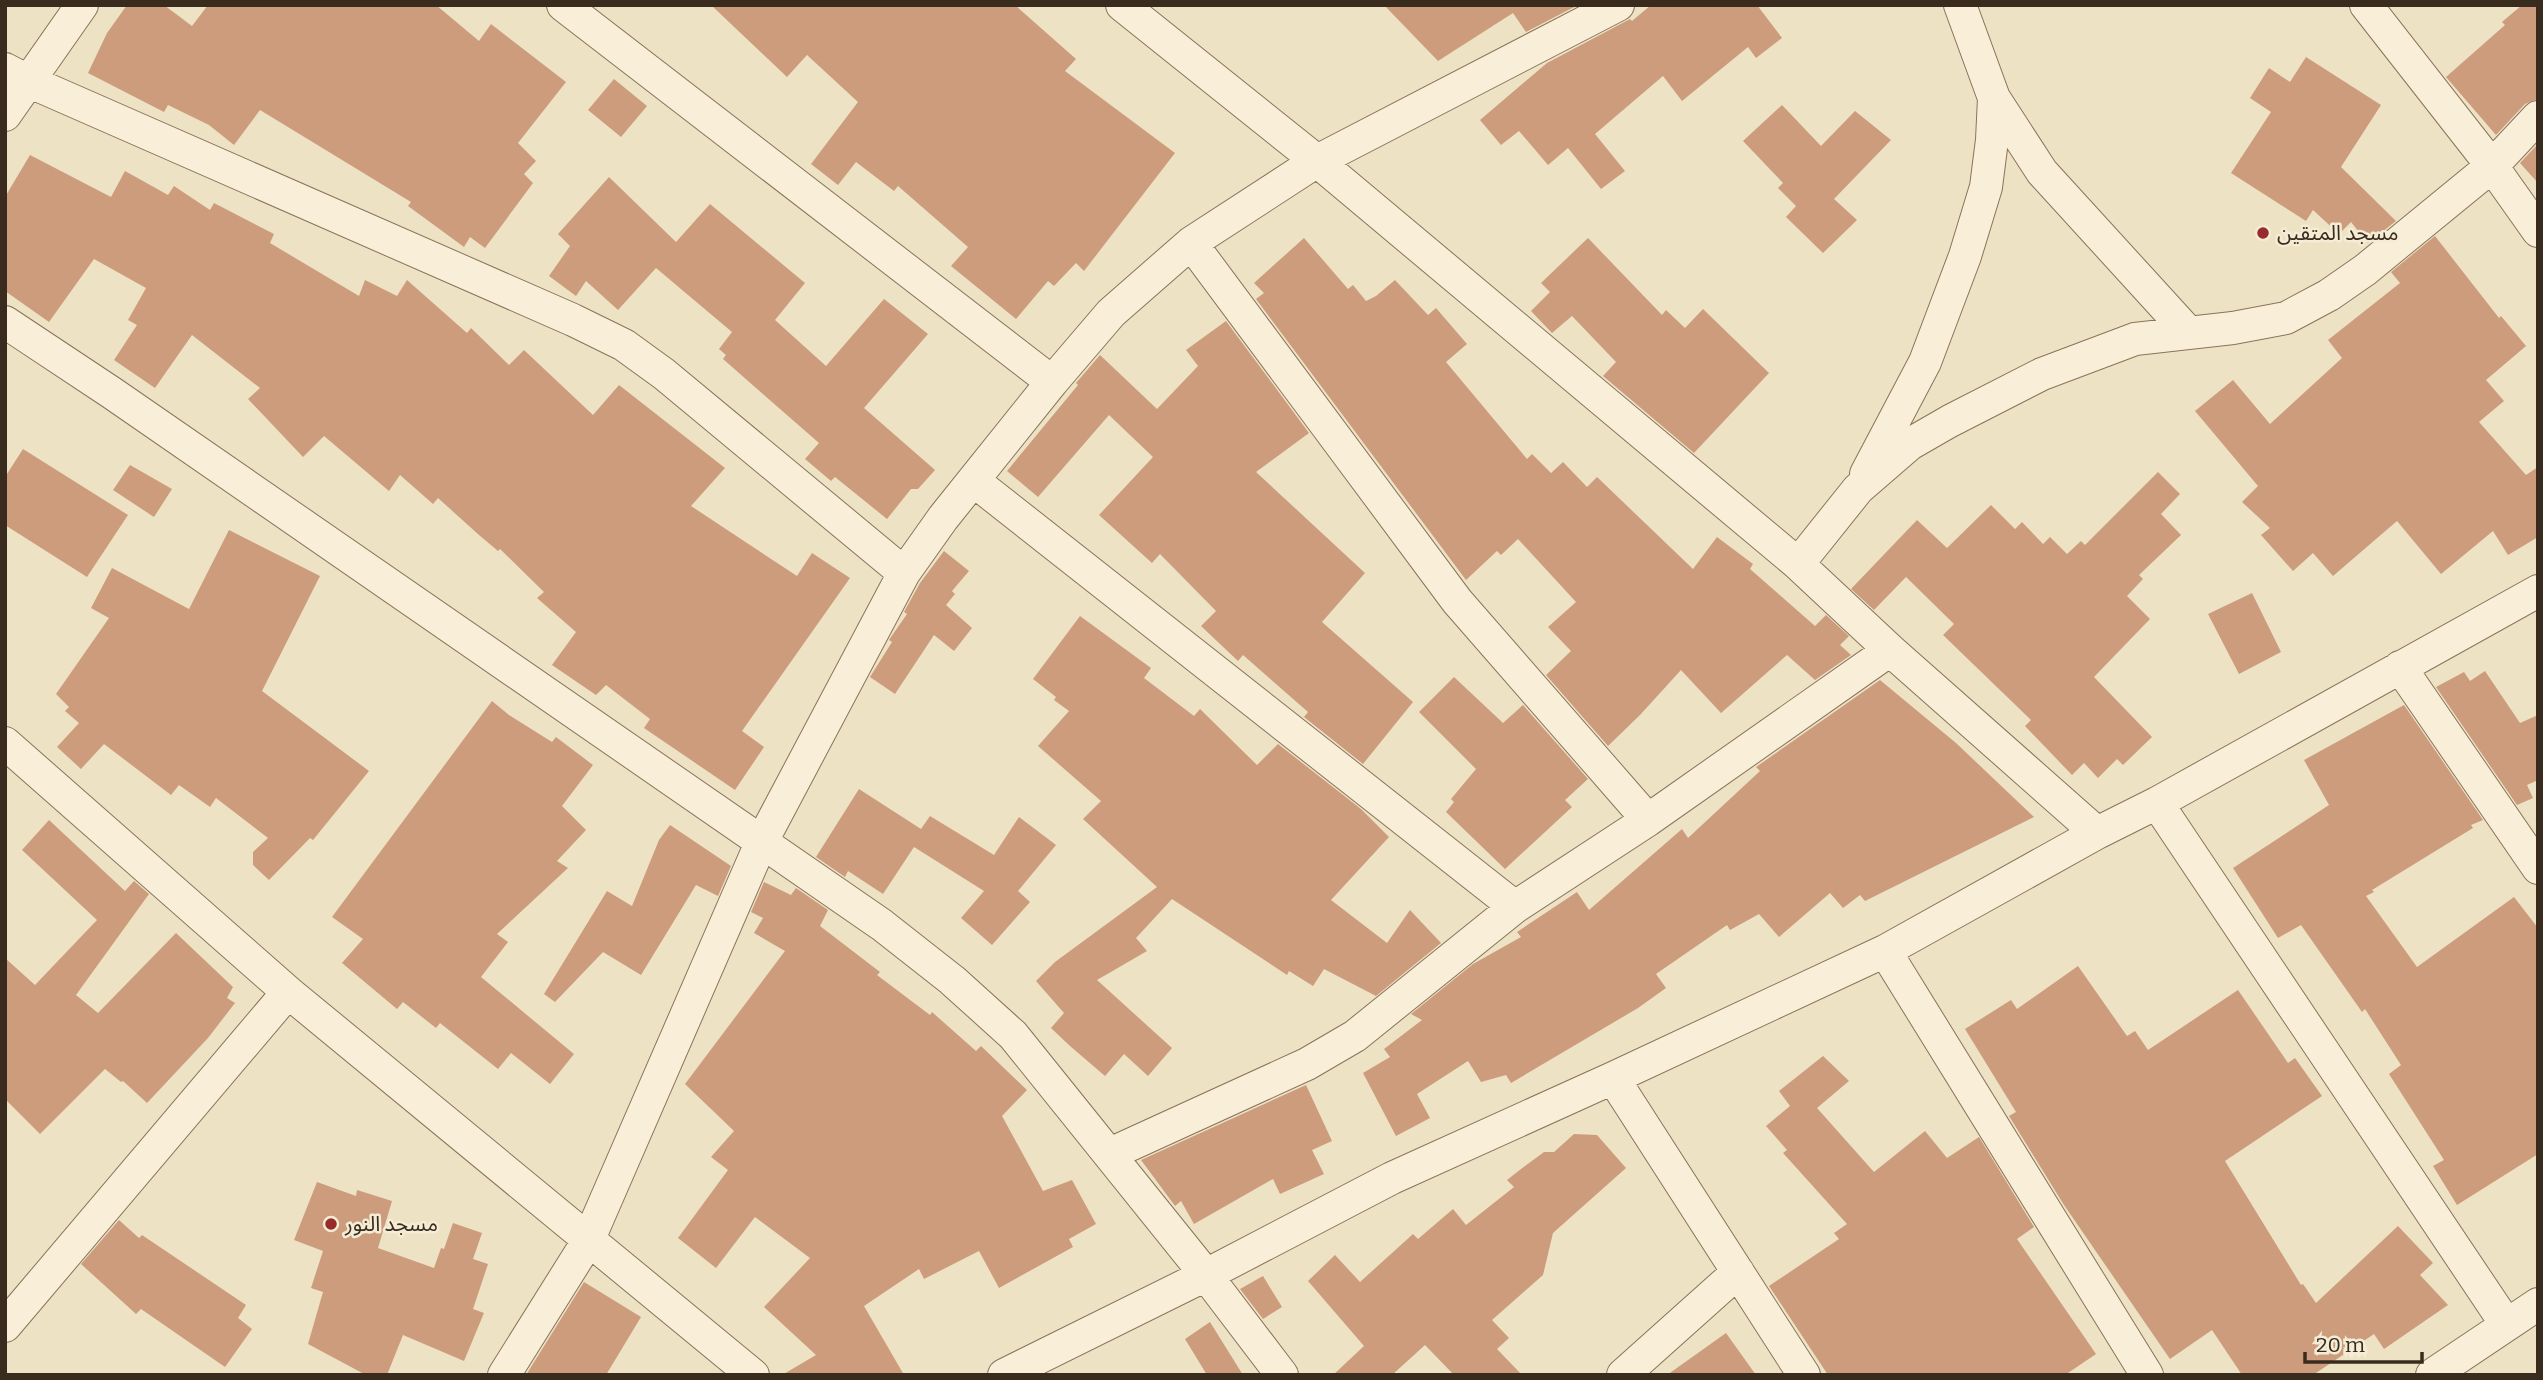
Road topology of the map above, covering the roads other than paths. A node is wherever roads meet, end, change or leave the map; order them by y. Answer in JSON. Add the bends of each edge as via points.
{"nodes":[{"id":1,"x":82,"y":5,"type":"edge"},
{"id":2,"x":564,"y":5,"type":"edge"},
{"id":3,"x":1122,"y":5,"type":"edge"},
{"id":4,"x":1618,"y":5,"type":"edge"},
{"id":5,"x":1960,"y":5,"type":"edge"},
{"id":6,"x":2366,"y":5,"type":"edge"},
{"id":7,"x":17,"y":75,"type":"edge"},
{"id":8,"x":1994,"y":98,"type":"junction"},
{"id":9,"x":5,"y":116,"type":"edge"},
{"id":10,"x":2538,"y":117,"type":"edge"},
{"id":11,"x":1317,"y":161,"type":"junction"},
{"id":12,"x":2491,"y":166,"type":"junction"},
{"id":13,"x":2538,"y":231,"type":"edge"},
{"id":14,"x":1191,"y":243,"type":"junction"},
{"id":15,"x":5,"y":322,"type":"edge"},
{"id":16,"x":2188,"y":332,"type":"junction"},
{"id":17,"x":1052,"y":382,"type":"junction"},
{"id":18,"x":974,"y":481,"type":"junction"},
{"id":19,"x":1858,"y":489,"type":"junction"},
{"id":20,"x":1798,"y":564,"type":"junction"},
{"id":21,"x":904,"y":573,"type":"junction"},
{"id":22,"x":2538,"y":591,"type":"edge"},
{"id":23,"x":1890,"y":650,"type":"junction"},
{"id":24,"x":2400,"y":667,"type":"junction"},
{"id":25,"x":5,"y":743,"type":"edge"},
{"id":26,"x":2157,"y":803,"type":"junction"},
{"id":27,"x":1648,"y":820,"type":"junction"},
{"id":28,"x":2098,"y":833,"type":"junction"},
{"id":29,"x":761,"y":843,"type":"junction"},
{"id":30,"x":2538,"y":868,"type":"edge"},
{"id":31,"x":1515,"y":907,"type":"junction"},
{"id":32,"x":1885,"y":951,"type":"junction"},
{"id":33,"x":288,"y":992,"type":"junction"},
{"id":34,"x":1613,"y":1078,"type":"junction"},
{"id":35,"x":1110,"y":1154,"type":"junction"},
{"id":36,"x":588,"y":1241,"type":"junction"},
{"id":37,"x":1738,"y":1272,"type":"junction"},
{"id":38,"x":1206,"y":1275,"type":"junction"},
{"id":39,"x":2538,"y":1304,"type":"edge"},
{"id":40,"x":2506,"y":1324,"type":"junction"},
{"id":41,"x":5,"y":1326,"type":"edge"},
{"id":42,"x":504,"y":1375,"type":"edge"},
{"id":43,"x":753,"y":1375,"type":"edge"},
{"id":44,"x":1004,"y":1375,"type":"edge"},
{"id":45,"x":1282,"y":1375,"type":"edge"},
{"id":46,"x":1623,"y":1375,"type":"edge"},
{"id":47,"x":1804,"y":1375,"type":"edge"},
{"id":48,"x":2147,"y":1375,"type":"edge"},
{"id":49,"x":2432,"y":1375,"type":"edge"}],
"edges":[{"from":1,"to":7,"type":"street"},
{"from":2,"to":17,"type":"street"},
{"from":3,"to":11,"type":"street"},
{"from":4,"to":11,"type":"street"},
{"from":5,"to":8,"type":"street"},
{"from":6,"to":12,"type":"street"},
{"from":7,"to":9,"type":"street"},
{"from":7,"to":21,"type":"street","via":[[624,345]]},
{"from":8,"to":16,"type":"street","via":[[2042,173]]},
{"from":8,"to":19,"type":"street","via":[[1986,187],[1965,256],[1925,362]]},
{"from":10,"to":12,"type":"street"},
{"from":11,"to":14,"type":"street"},
{"from":11,"to":20,"type":"street"},
{"from":12,"to":13,"type":"street"},
{"from":12,"to":16,"type":"street","via":[[2329,295],[2286,318]]},
{"from":14,"to":17,"type":"street","via":[[1111,313]]},
{"from":14,"to":27,"type":"street","via":[[1457,601]]},
{"from":15,"to":29,"type":"street"},
{"from":16,"to":19,"type":"street","via":[[2135,340],[2042,374],[1910,444]]},
{"from":17,"to":18,"type":"street"},
{"from":18,"to":21,"type":"street"},
{"from":18,"to":31,"type":"street"},
{"from":19,"to":20,"type":"street"},
{"from":20,"to":23,"type":"street"},
{"from":21,"to":29,"type":"street"},
{"from":22,"to":24,"type":"street"},
{"from":23,"to":27,"type":"street"},
{"from":23,"to":28,"type":"street"},
{"from":24,"to":26,"type":"street"},
{"from":24,"to":30,"type":"street"},
{"from":25,"to":33,"type":"street"},
{"from":26,"to":28,"type":"street"},
{"from":26,"to":40,"type":"street"},
{"from":27,"to":31,"type":"street"},
{"from":28,"to":32,"type":"street"},
{"from":29,"to":35,"type":"street","via":[[882,925],[952,980],[1013,1035]]},
{"from":29,"to":36,"type":"street"},
{"from":31,"to":35,"type":"street","via":[[1355,1037]]},
{"from":32,"to":34,"type":"street"},
{"from":32,"to":48,"type":"street"},
{"from":33,"to":36,"type":"street"},
{"from":33,"to":41,"type":"street"},
{"from":34,"to":37,"type":"street"},
{"from":34,"to":38,"type":"street","via":[[1392,1178]]},
{"from":35,"to":38,"type":"street"},
{"from":36,"to":42,"type":"street"},
{"from":36,"to":43,"type":"street"},
{"from":37,"to":46,"type":"street"},
{"from":37,"to":47,"type":"street"},
{"from":38,"to":44,"type":"street"},
{"from":38,"to":45,"type":"street"},
{"from":39,"to":40,"type":"street"},
{"from":40,"to":49,"type":"street"}]}
